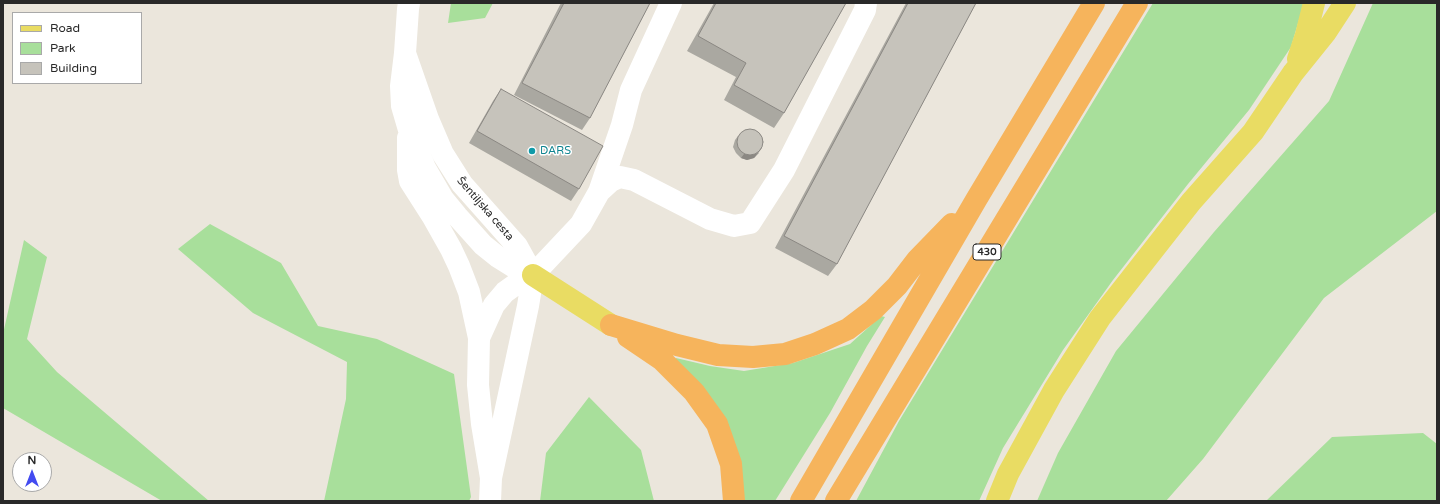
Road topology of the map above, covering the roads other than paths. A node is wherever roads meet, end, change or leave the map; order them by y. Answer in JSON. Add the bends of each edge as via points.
{"nodes":[{"id":1,"x":409,"y":3,"type":"edge"},
{"id":2,"x":670,"y":3,"type":"edge"},
{"id":3,"x":866,"y":3,"type":"edge"},
{"id":4,"x":1094,"y":3,"type":"edge"},
{"id":5,"x":1137,"y":3,"type":"edge"},
{"id":6,"x":1314,"y":3,"type":"edge"},
{"id":7,"x":1345,"y":3,"type":"edge"},
{"id":8,"x":405,"y":53,"type":"junction"},
{"id":9,"x":1293,"y":73,"type":"junction"},
{"id":10,"x":409,"y":130,"type":"junction"},
{"id":11,"x":599,"y":192,"type":"junction"},
{"id":12,"x":976,"y":200,"type":"junction"},
{"id":13,"x":533,"y":275,"type":"junction"},
{"id":14,"x":611,"y":325,"type":"junction"},
{"id":15,"x":479,"y":338,"type":"junction"},
{"id":16,"x":491,"y":478,"type":"junction"},
{"id":17,"x":490,"y":501,"type":"edge"},
{"id":18,"x":734,"y":501,"type":"edge"},
{"id":19,"x":801,"y":501,"type":"edge"},
{"id":20,"x":836,"y":501,"type":"edge"},
{"id":21,"x":997,"y":501,"type":"edge"}],
"edges":[{"from":1,"to":8,"type":"street","name":"Šentiljska cesta"},
{"from":2,"to":11,"type":"street","via":[[631,90]]},
{"from":3,"to":11,"type":"street","via":[[865,10],[784,170],[750,223],[734,226],[710,219],[634,180],[620,177]]},
{"from":4,"to":12,"type":"highway"},
{"from":5,"to":20,"type":"highway","number":"430"},
{"from":6,"to":9,"type":"main road"},
{"from":7,"to":9,"type":"main road","via":[[1326,32]]},
{"from":8,"to":10,"type":"street","name":"Šentiljska cesta","via":[[401,86],[402,106]]},
{"from":8,"to":13,"type":"street","name":"Šentiljska cesta","via":[[443,154],[462,184],[517,246]]},
{"from":9,"to":21,"type":"main road","via":[[1252,132],[1191,202],[1100,318],[1054,390],[1008,474]]},
{"from":10,"to":13,"type":"street","name":"Šentiljska cesta","via":[[425,168],[443,199],[457,216],[483,245],[498,257]]},
{"from":10,"to":15,"type":"street","via":[[407,146],[410,181],[460,266],[469,292]]},
{"from":11,"to":13,"type":"street","via":[[581,224]]},
{"from":12,"to":14,"type":"highway","via":[[873,310],[848,330],[815,344],[785,354],[753,358],[718,355]]},
{"from":12,"to":19,"type":"highway"},
{"from":13,"to":14,"type":"main road"},
{"from":13,"to":15,"type":"street","via":[[519,282],[494,305]]},
{"from":13,"to":16,"type":"street"},
{"from":14,"to":18,"type":"highway","via":[[662,360],[694,392],[717,424],[731,464]]},
{"from":15,"to":16,"type":"street","via":[[478,385]]},
{"from":16,"to":17,"type":"street"}]}
